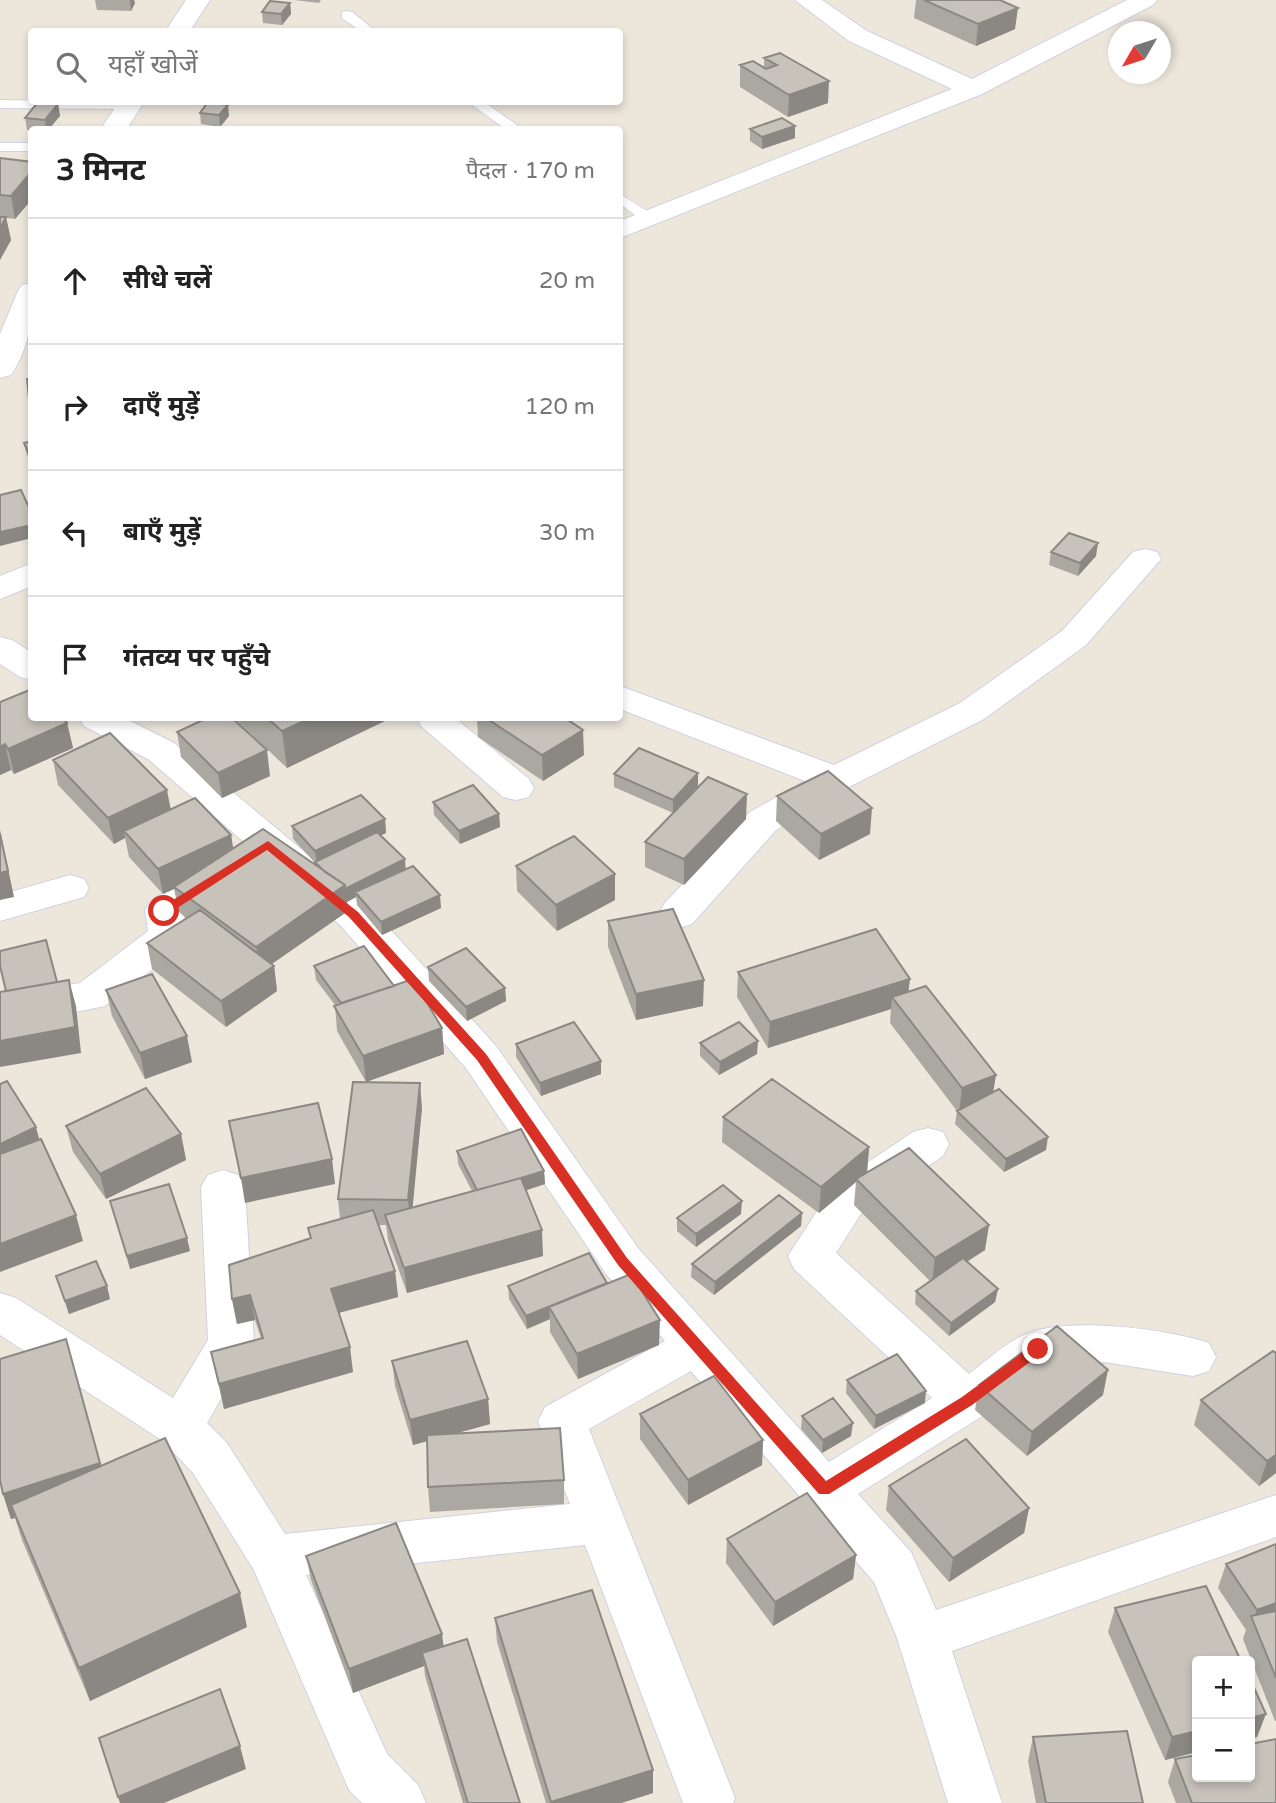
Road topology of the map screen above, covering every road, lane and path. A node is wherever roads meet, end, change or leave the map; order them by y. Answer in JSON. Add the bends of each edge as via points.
{"nodes":[{"id":1,"x":198,"y":0,"type":"edge"},
{"id":2,"x":807,"y":0,"type":"edge"},
{"id":3,"x":1145,"y":0,"type":"edge"},
{"id":4,"x":347,"y":15,"type":"dead end"},
{"id":5,"x":180,"y":28,"type":"edge"},
{"id":6,"x":365,"y":28,"type":"edge"},
{"id":7,"x":973,"y":89,"type":"junction"},
{"id":8,"x":0,"y":104,"type":"edge"},
{"id":9,"x":28,"y":104,"type":"edge"},
{"id":10,"x":129,"y":105,"type":"edge"},
{"id":11,"x":480,"y":105,"type":"edge"},
{"id":12,"x":116,"y":126,"type":"edge"},
{"id":13,"x":511,"y":126,"type":"edge"},
{"id":14,"x":0,"y":147,"type":"edge"},
{"id":15,"x":28,"y":147,"type":"edge"},
{"id":16,"x":623,"y":200,"type":"edge"},
{"id":17,"x":650,"y":219,"type":"junction"},
{"id":18,"x":623,"y":229,"type":"edge"},
{"id":19,"x":28,"y":301,"type":"edge"},
{"id":20,"x":12,"y":341,"type":"edge"},
{"id":21,"x":1145,"y":559,"type":"dead end"},
{"id":22,"x":28,"y":575,"type":"edge"},
{"id":23,"x":0,"y":589,"type":"edge"},
{"id":24,"x":0,"y":648,"type":"edge"},
{"id":25,"x":28,"y":666,"type":"edge"},
{"id":26,"x":623,"y":697,"type":"edge"},
{"id":27,"x":438,"y":721,"type":"edge"},
{"id":28,"x":130,"y":723,"type":"edge"},
{"id":29,"x":836,"y":779,"type":"junction"},
{"id":30,"x":516,"y":788,"type":"dead end"},
{"id":31,"x":268,"y":845,"type":"junction"},
{"id":32,"x":70,"y":888,"type":"dead end"},
{"id":33,"x":0,"y":908,"type":"edge"},
{"id":34,"x":678,"y":914,"type":"edge"},
{"id":35,"x":0,"y":1012,"type":"edge"},
{"id":36,"x":928,"y":1144,"type":"dead end"},
{"id":37,"x":223,"y":1187,"type":"dead end"},
{"id":38,"x":7,"y":1323,"type":"edge"},
{"id":39,"x":697,"y":1345,"type":"junction"},
{"id":40,"x":1193,"y":1357,"type":"dead end"},
{"id":41,"x":967,"y":1401,"type":"junction"},
{"id":42,"x":180,"y":1427,"type":"junction"},
{"id":43,"x":824,"y":1490,"type":"junction"},
{"id":44,"x":1276,"y":1516,"type":"edge"},
{"id":45,"x":600,"y":1522,"type":"junction"},
{"id":46,"x":273,"y":1557,"type":"junction"},
{"id":47,"x":922,"y":1638,"type":"junction"},
{"id":48,"x":708,"y":1798,"type":"dead end"},
{"id":49,"x":399,"y":1803,"type":"edge"},
{"id":50,"x":975,"y":1803,"type":"edge"}],
"edges":[{"from":1,"to":5,"type":"street"},
{"from":2,"to":7,"type":"street","via":[[858,36]]},
{"from":3,"to":7,"type":"street"},
{"from":4,"to":6,"type":"lane"},
{"from":7,"to":17,"type":"street"},
{"from":8,"to":9,"type":"lane"},
{"from":10,"to":12,"type":"street"},
{"from":11,"to":13,"type":"lane"},
{"from":14,"to":15,"type":"lane"},
{"from":16,"to":17,"type":"lane"},
{"from":17,"to":18,"type":"street"},
{"from":19,"to":20,"type":"street"},
{"from":21,"to":29,"type":"street","via":[[1074,638],[983,703]]},
{"from":22,"to":23,"type":"street"},
{"from":24,"to":25,"type":"street"},
{"from":26,"to":29,"type":"street"},
{"from":27,"to":30,"type":"street"},
{"from":28,"to":31,"type":"street"},
{"from":29,"to":34,"type":"street","via":[[763,821]]},
{"from":31,"to":35,"type":"street","via":[[164,911],[168,936],[91,996]]},
{"from":31,"to":39,"type":"street","via":[[354,915],[481,1057],[622,1261]]},
{"from":32,"to":33,"type":"street"},
{"from":36,"to":41,"type":"street","via":[[849,1197],[810,1256]]},
{"from":37,"to":42,"type":"street","via":[[231,1342]]},
{"from":38,"to":42,"type":"street"},
{"from":39,"to":43,"type":"street"},
{"from":39,"to":45,"type":"street","via":[[562,1421]]},
{"from":40,"to":41,"type":"street","via":[[1104,1343],[1038,1349]]},
{"from":41,"to":43,"type":"street"},
{"from":42,"to":46,"type":"street","via":[[210,1458]]},
{"from":43,"to":47,"type":"street","via":[[893,1568]]},
{"from":44,"to":47,"type":"street"},
{"from":45,"to":46,"type":"street"},
{"from":45,"to":48,"type":"street"},
{"from":46,"to":49,"type":"street","via":[[368,1772]]},
{"from":47,"to":50,"type":"street"}]}
